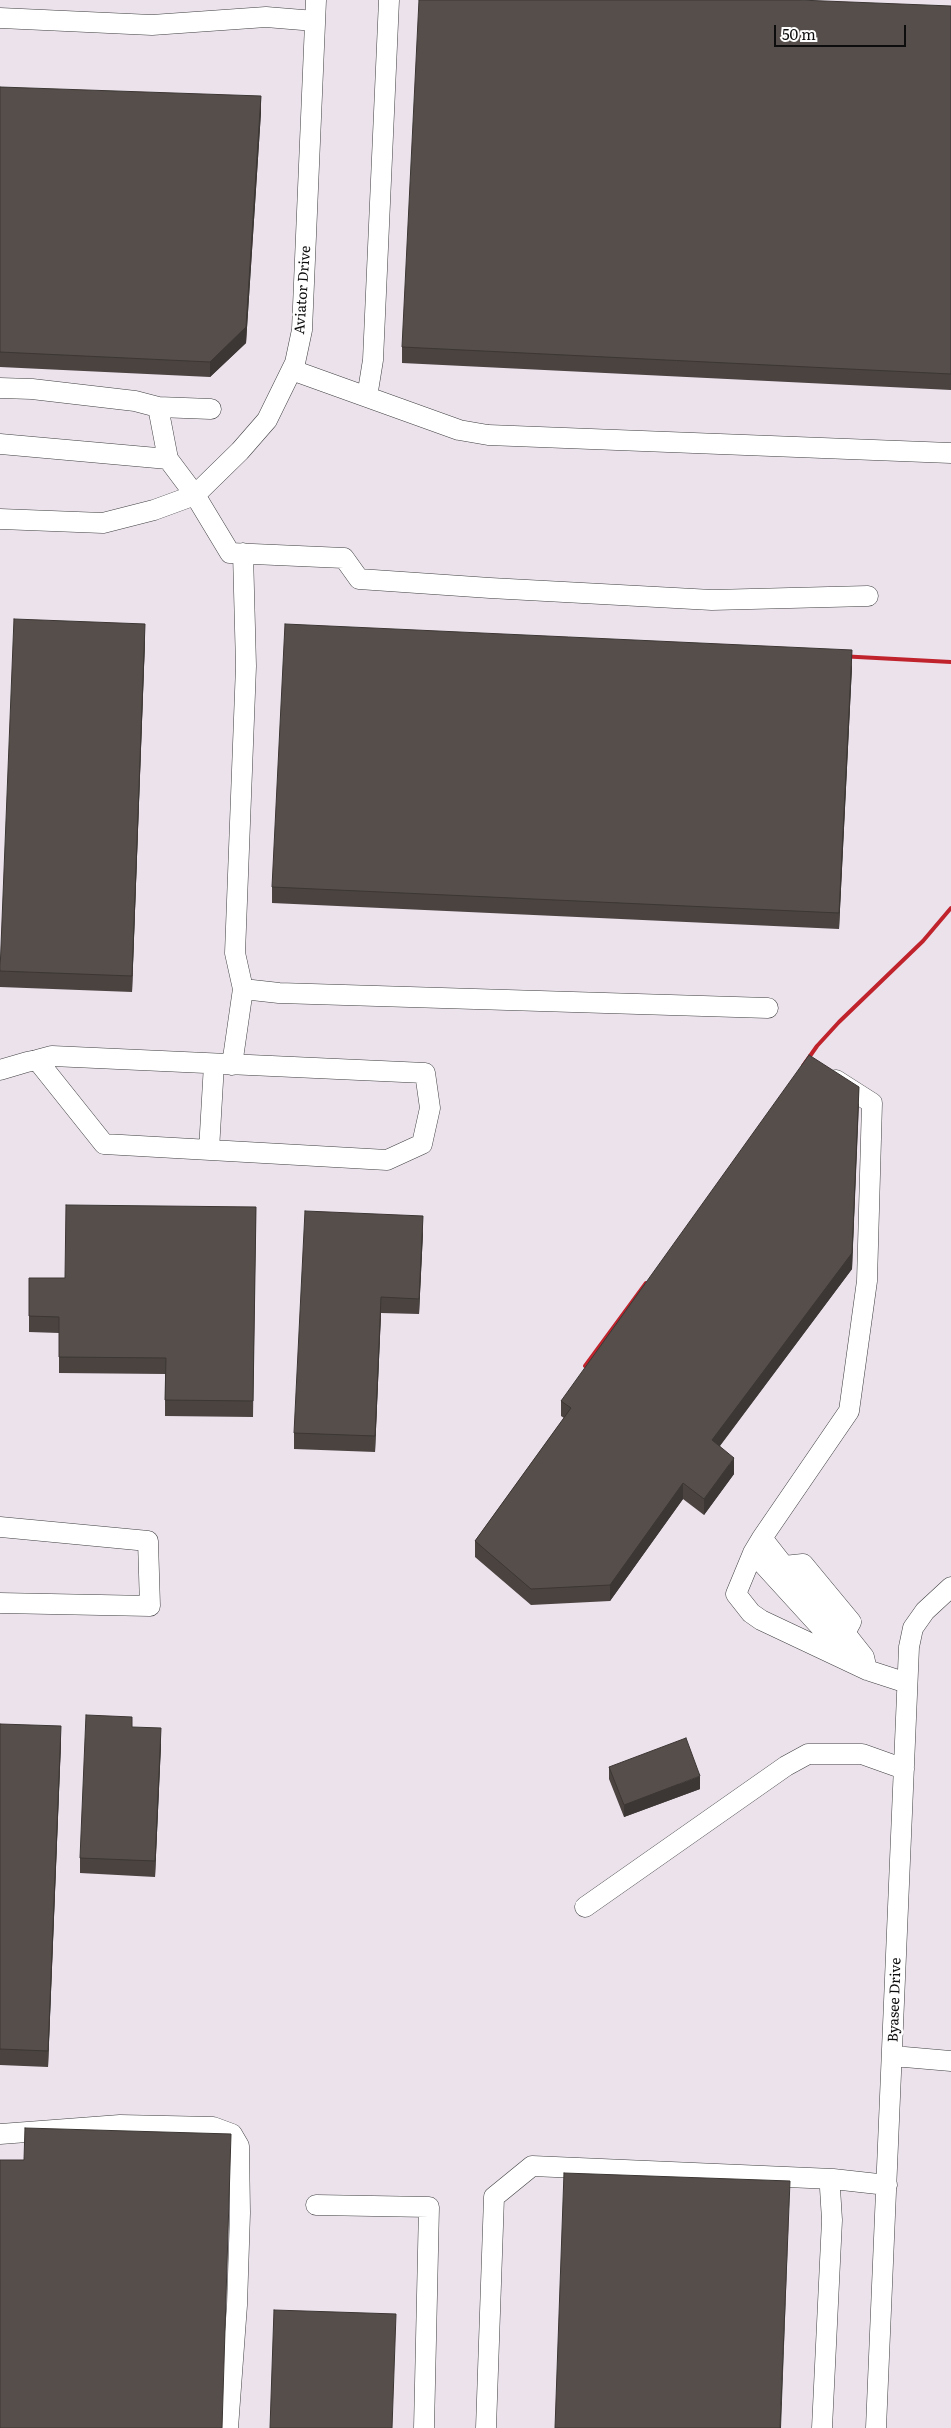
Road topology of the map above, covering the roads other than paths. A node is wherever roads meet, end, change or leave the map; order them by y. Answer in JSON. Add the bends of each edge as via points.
{"nodes":[{"id":1,"x":316,"y":0,"type":"edge"},
{"id":2,"x":389,"y":0,"type":"edge"},
{"id":3,"x":0,"y":18,"type":"edge"},
{"id":4,"x":315,"y":21,"type":"junction"},
{"id":5,"x":292,"y":370,"type":"junction"},
{"id":6,"x":0,"y":388,"type":"edge"},
{"id":7,"x":367,"y":397,"type":"junction"},
{"id":8,"x":158,"y":407,"type":"junction"},
{"id":9,"x":211,"y":409,"type":"dead end"},
{"id":10,"x":0,"y":444,"type":"edge"},
{"id":11,"x":951,"y":454,"type":"edge"},
{"id":12,"x":168,"y":460,"type":"junction"},
{"id":13,"x":195,"y":495,"type":"junction"},
{"id":14,"x":0,"y":519,"type":"edge"},
{"id":15,"x":243,"y":554,"type":"junction"},
{"id":16,"x":868,"y":596,"type":"dead end"},
{"id":17,"x":244,"y":989,"type":"junction"},
{"id":18,"x":768,"y":1008,"type":"dead end"},
{"id":19,"x":37,"y":1060,"type":"junction"},
{"id":20,"x":223,"y":1064,"type":"junction"},
{"id":21,"x":817,"y":1068,"type":"edge"},
{"id":22,"x":0,"y":1070,"type":"edge"},
{"id":23,"x":209,"y":1150,"type":"junction"},
{"id":24,"x":0,"y":1527,"type":"edge"},
{"id":25,"x":757,"y":1545,"type":"junction"},
{"id":26,"x":951,"y":1587,"type":"edge"},
{"id":27,"x":0,"y":1603,"type":"edge"},
{"id":28,"x":845,"y":1633,"type":"junction"},
{"id":29,"x":867,"y":1670,"type":"junction"},
{"id":30,"x":907,"y":1683,"type":"junction"},
{"id":31,"x":904,"y":1769,"type":"junction"},
{"id":32,"x":585,"y":1907,"type":"dead end"},
{"id":33,"x":893,"y":2056,"type":"junction"},
{"id":34,"x":951,"y":2062,"type":"edge"},
{"id":35,"x":0,"y":2134,"type":"edge"},
{"id":36,"x":833,"y":2179,"type":"junction"},
{"id":37,"x":887,"y":2184,"type":"junction"},
{"id":38,"x":316,"y":2205,"type":"dead end"},
{"id":39,"x":228,"y":2428,"type":"edge"},
{"id":40,"x":424,"y":2428,"type":"edge"},
{"id":41,"x":486,"y":2428,"type":"edge"},
{"id":42,"x":822,"y":2428,"type":"edge"},
{"id":43,"x":876,"y":2428,"type":"edge"}],
"edges":[{"from":1,"to":4,"type":"street","name":"Aviator Drive"},
{"from":2,"to":7,"type":"street","via":[[373,360]]},
{"from":3,"to":4,"type":"street","via":[[152,25],[266,16]]},
{"from":4,"to":5,"type":"street","name":"Aviator Drive","via":[[302,330]]},
{"from":5,"to":7,"type":"street"},
{"from":5,"to":13,"type":"street","name":"Aviator Drive","via":[[267,420],[240,452]]},
{"from":6,"to":8,"type":"street","via":[[135,401]]},
{"from":7,"to":11,"type":"street","via":[[458,430],[488,435]]},
{"from":8,"to":9,"type":"street"},
{"from":8,"to":12,"type":"street"},
{"from":10,"to":12,"type":"street"},
{"from":12,"to":13,"type":"street"},
{"from":13,"to":14,"type":"street","name":"Aviator Drive","via":[[103,523]]},
{"from":13,"to":15,"type":"street","via":[[230,553]]},
{"from":15,"to":16,"type":"street","via":[[344,558],[359,579],[712,600]]},
{"from":15,"to":17,"type":"street","via":[[246,666],[235,953]]},
{"from":17,"to":18,"type":"street","via":[[279,993]]},
{"from":17,"to":20,"type":"street"},
{"from":19,"to":20,"type":"street","via":[[52,1056]]},
{"from":19,"to":22,"type":"street"},
{"from":19,"to":23,"type":"street","via":[[104,1144]]},
{"from":20,"to":23,"type":"street"},
{"from":20,"to":23,"type":"street","via":[[425,1074],[430,1108],[422,1144],[387,1160]]},
{"from":21,"to":25,"type":"street","via":[[872,1103],[867,1281],[849,1411]]},
{"from":24,"to":27,"type":"street","via":[[148,1541],[150,1606]]},
{"from":25,"to":28,"type":"street","via":[[784,1566]]},
{"from":25,"to":28,"type":"street","via":[[836,1644]]},
{"from":25,"to":29,"type":"street","via":[[736,1594],[752,1614]]},
{"from":26,"to":30,"type":"street","name":"Byasee Drive","via":[[925,1611],[913,1628]]},
{"from":28,"to":29,"type":"street","via":[[864,1656]]},
{"from":29,"to":30,"type":"street"},
{"from":30,"to":31,"type":"street","name":"Byasee Drive"},
{"from":31,"to":32,"type":"street","via":[[862,1754],[808,1754],[786,1766]]},
{"from":31,"to":33,"type":"street","name":"Byasee Drive"},
{"from":33,"to":34,"type":"street"},
{"from":33,"to":37,"type":"street","name":"Byasee Drive"},
{"from":35,"to":39,"type":"street","via":[[120,2125],[213,2127],[232,2134],[238,2146],[240,2213]]},
{"from":36,"to":37,"type":"street"},
{"from":36,"to":41,"type":"street","via":[[532,2166],[494,2196]]},
{"from":36,"to":42,"type":"street","via":[[830,2188],[832,2220]]},
{"from":37,"to":43,"type":"street","name":"Byasee Drive"},
{"from":38,"to":40,"type":"street","via":[[429,2207]]}]}
